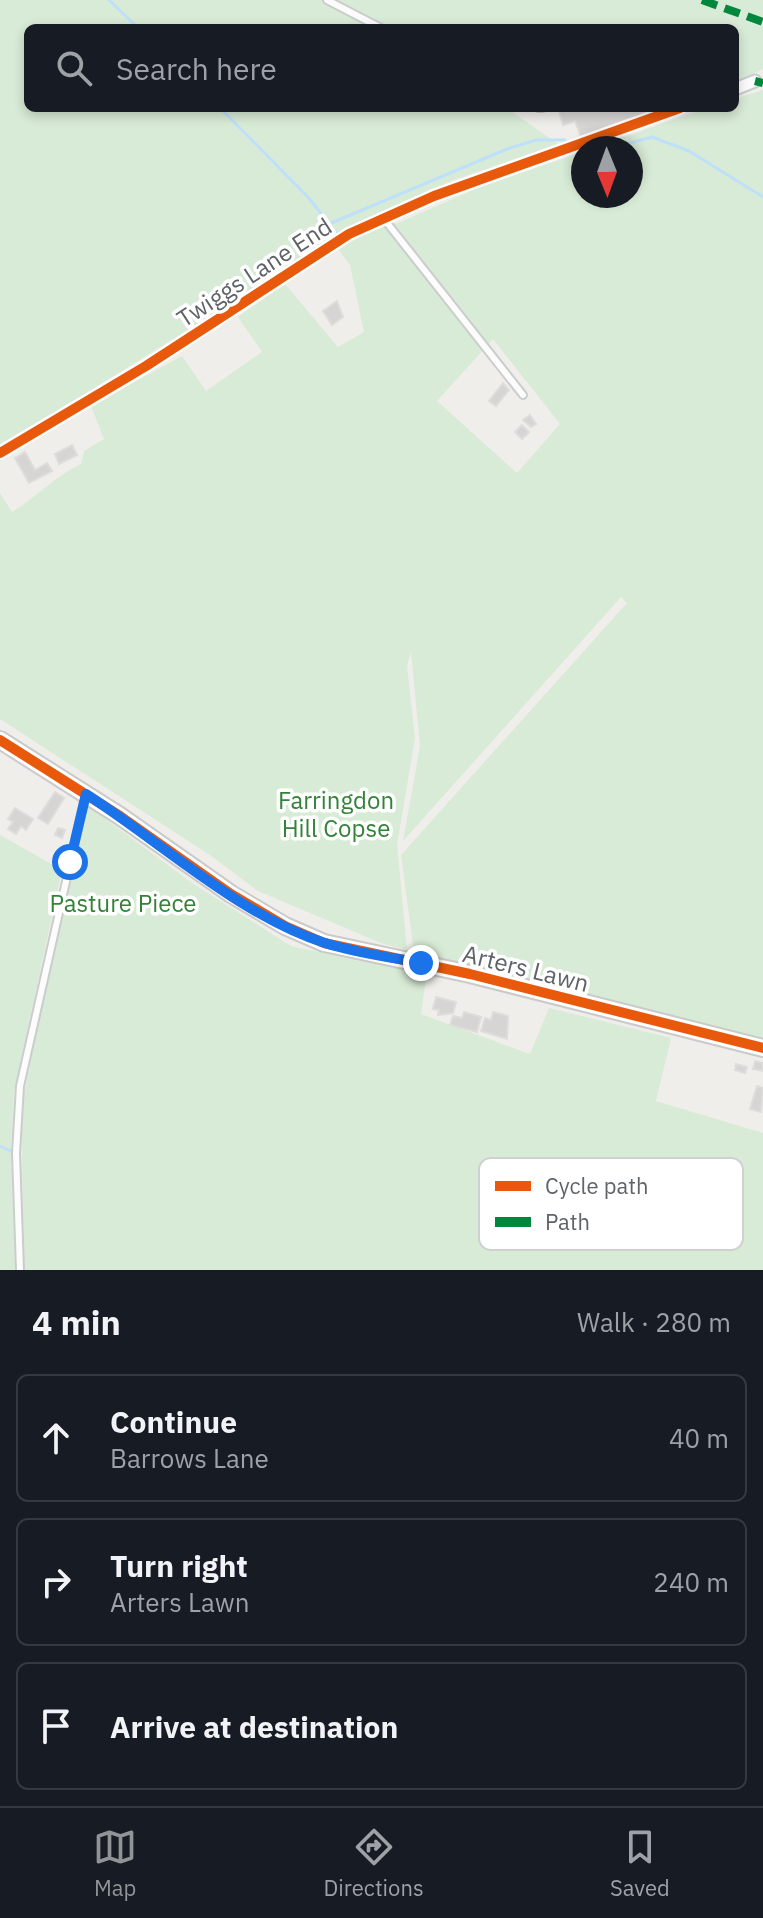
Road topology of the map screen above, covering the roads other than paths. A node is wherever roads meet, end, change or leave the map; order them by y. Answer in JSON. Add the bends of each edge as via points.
{"nodes":[{"id":1,"x":327,"y":0,"type":"edge"},
{"id":2,"x":373,"y":24,"type":"edge"},
{"id":3,"x":755,"y":81,"type":"dead end"},
{"id":4,"x":739,"y":87,"type":"edge"},
{"id":5,"x":654,"y":112,"type":"edge"},
{"id":6,"x":384,"y":218,"type":"junction"},
{"id":7,"x":523,"y":395,"type":"dead end"},
{"id":8,"x":0,"y":453,"type":"edge"},
{"id":9,"x":0,"y":740,"type":"edge"},
{"id":10,"x":86,"y":794,"type":"junction"},
{"id":11,"x":763,"y":1048,"type":"edge"},
{"id":12,"x":20,"y":1270,"type":"edge"}],
"edges":[{"from":1,"to":2,"type":"lane"},
{"from":3,"to":4,"type":"street"},
{"from":5,"to":6,"type":"street","name":"Twiggs Lane End"},
{"from":6,"to":7,"type":"lane"},
{"from":6,"to":8,"type":"street","name":"Twiggs Lane End","via":[[349,234]]},
{"from":9,"to":10,"type":"street","name":"Arters Lawn"},
{"from":10,"to":11,"type":"street","name":"Arters Lawn","via":[[231,894],[324,943]]},
{"from":10,"to":12,"type":"lane","via":[[20,1086]]}]}
